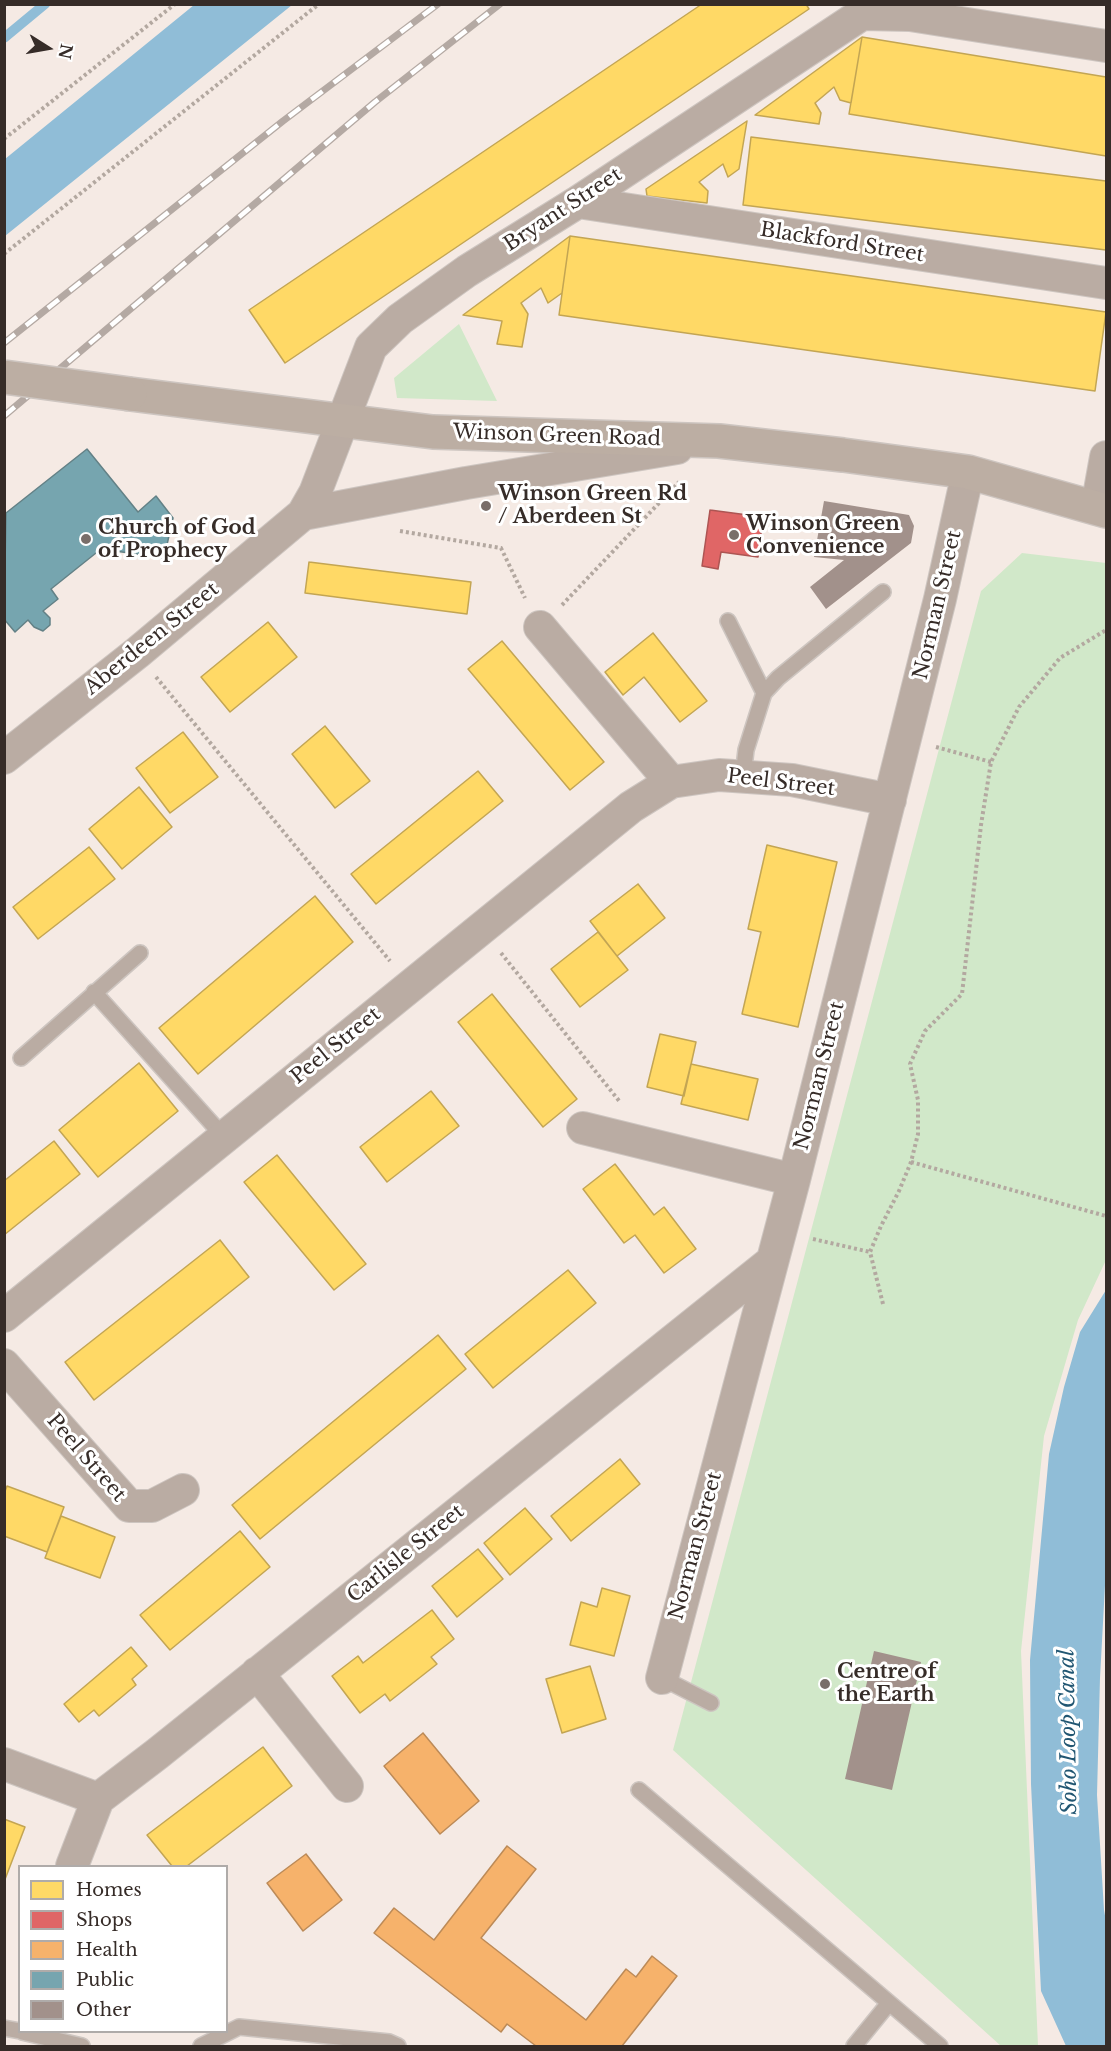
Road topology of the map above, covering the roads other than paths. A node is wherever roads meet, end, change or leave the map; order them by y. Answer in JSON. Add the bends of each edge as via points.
{"nodes":[{"id":1,"x":1107,"y":46,"type":"edge"},
{"id":2,"x":578,"y":202,"type":"junction"},
{"id":3,"x":1107,"y":284,"type":"edge"},
{"id":4,"x":4,"y":377,"type":"edge"},
{"id":5,"x":342,"y":421,"type":"junction"},
{"id":6,"x":719,"y":441,"type":"junction"},
{"id":7,"x":1107,"y":457,"type":"edge"},
{"id":8,"x":968,"y":472,"type":"junction"},
{"id":9,"x":1102,"y":509,"type":"edge"},
{"id":10,"x":303,"y":514,"type":"junction"},
{"id":11,"x":883,"y":591,"type":"dead end"},
{"id":12,"x":728,"y":621,"type":"dead end"},
{"id":13,"x":540,"y":627,"type":"road end"},
{"id":14,"x":764,"y":693,"type":"junction"},
{"id":15,"x":4,"y":758,"type":"edge"},
{"id":16,"x":743,"y":776,"type":"junction"},
{"id":17,"x":671,"y":782,"type":"junction"},
{"id":18,"x":890,"y":800,"type":"junction"},
{"id":19,"x":140,"y":953,"type":"dead end"},
{"id":20,"x":94,"y":992,"type":"junction"},
{"id":21,"x":21,"y":1058,"type":"dead end"},
{"id":22,"x":583,"y":1128,"type":"dead end"},
{"id":23,"x":224,"y":1137,"type":"junction"},
{"id":24,"x":794,"y":1180,"type":"junction"},
{"id":25,"x":771,"y":1263,"type":"junction"},
{"id":26,"x":4,"y":1316,"type":"edge"},
{"id":27,"x":4,"y":1365,"type":"edge"},
{"id":28,"x":183,"y":1490,"type":"dead end"},
{"id":29,"x":257,"y":1673,"type":"junction"},
{"id":30,"x":662,"y":1678,"type":"joint"},
{"id":31,"x":711,"y":1703,"type":"dead end"},
{"id":32,"x":4,"y":1764,"type":"edge"},
{"id":33,"x":347,"y":1786,"type":"dead end"},
{"id":34,"x":639,"y":1790,"type":"dead end"},
{"id":35,"x":98,"y":1799,"type":"junction"},
{"id":36,"x":72,"y":1865,"type":"edge"},
{"id":37,"x":889,"y":2002,"type":"junction"},
{"id":38,"x":228,"y":2032,"type":"edge"},
{"id":39,"x":29,"y":2033,"type":"edge"},
{"id":40,"x":226,"y":2033,"type":"edge"},
{"id":41,"x":82,"y":2046,"type":"edge"},
{"id":42,"x":201,"y":2046,"type":"edge"},
{"id":43,"x":398,"y":2046,"type":"edge"},
{"id":44,"x":854,"y":2046,"type":"edge"},
{"id":45,"x":940,"y":2046,"type":"edge"}],
"edges":[{"from":1,"to":2,"type":"street","name":"Bryant Street","via":[[910,15],[862,14]]},
{"from":2,"to":3,"type":"street","name":"Blackford Street"},
{"from":2,"to":5,"type":"street","name":"Bryant Street","via":[[400,319],[371,346]]},
{"from":4,"to":5,"type":"main road","name":"Winson Green Road","bridge":true},
{"from":5,"to":6,"type":"main road","name":"Winson Green Road","via":[[433,432]]},
{"from":5,"to":10,"type":"street","name":"Aberdeen Street"},
{"from":6,"to":8,"type":"main road","name":"Winson Green Road"},
{"from":6,"to":10,"type":"street"},
{"from":7,"to":9,"type":"street"},
{"from":8,"to":9,"type":"main road","name":"Winson Green Road"},
{"from":8,"to":18,"type":"street","name":"Norman Street"},
{"from":10,"to":15,"type":"street","name":"Aberdeen Street"},
{"from":11,"to":14,"type":"lane"},
{"from":12,"to":14,"type":"lane"},
{"from":13,"to":17,"type":"street"},
{"from":14,"to":16,"type":"lane","via":[[746,750]]},
{"from":16,"to":17,"type":"street","name":"Peel Street"},
{"from":16,"to":18,"type":"street","name":"Peel Street","via":[[792,780]]},
{"from":17,"to":23,"type":"street","name":"Peel Street","via":[[631,807]]},
{"from":18,"to":24,"type":"street","name":"Norman Street"},
{"from":19,"to":20,"type":"lane"},
{"from":20,"to":21,"type":"lane"},
{"from":20,"to":23,"type":"lane"},
{"from":22,"to":24,"type":"street"},
{"from":23,"to":26,"type":"street","name":"Peel Street"},
{"from":24,"to":25,"type":"street","name":"Norman Street"},
{"from":25,"to":29,"type":"street","name":"Carlisle Street"},
{"from":25,"to":30,"type":"street","name":"Norman Street"},
{"from":27,"to":28,"type":"street","name":"Peel Street","via":[[129,1506],[152,1506]]},
{"from":29,"to":33,"type":"street"},
{"from":29,"to":35,"type":"street","name":"Carlisle Street"},
{"from":30,"to":31,"type":"lane"},
{"from":32,"to":35,"type":"street"},
{"from":34,"to":37,"type":"lane"},
{"from":35,"to":36,"type":"street"},
{"from":37,"to":44,"type":"lane"},
{"from":37,"to":45,"type":"lane"},
{"from":38,"to":43,"type":"lane","via":[[238,2027]]},
{"from":39,"to":41,"type":"lane"},
{"from":40,"to":42,"type":"lane"}]}
